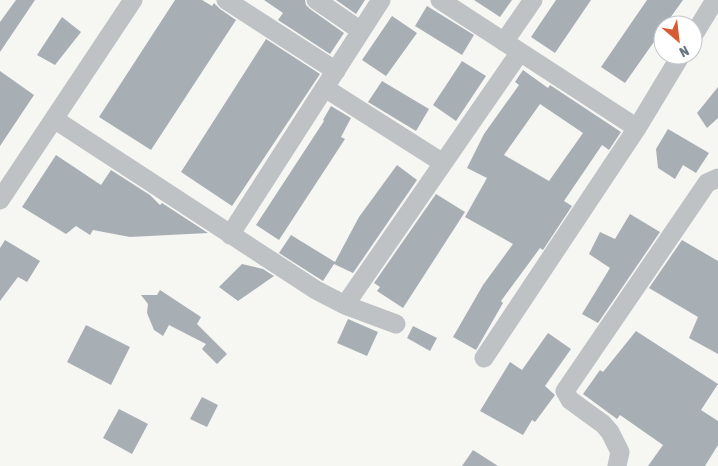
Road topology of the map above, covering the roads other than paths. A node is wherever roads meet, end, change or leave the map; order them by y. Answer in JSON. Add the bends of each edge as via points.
{"nodes":[{"id":1,"x":133,"y":0,"type":"edge"},
{"id":2,"x":226,"y":0,"type":"edge"},
{"id":3,"x":316,"y":0,"type":"edge"},
{"id":4,"x":381,"y":0,"type":"edge"},
{"id":5,"x":440,"y":0,"type":"edge"},
{"id":6,"x":533,"y":0,"type":"edge"},
{"id":7,"x":710,"y":2,"type":"edge"},
{"id":8,"x":703,"y":16,"type":"edge"},
{"id":9,"x":361,"y":31,"type":"junction"},
{"id":10,"x":512,"y":47,"type":"junction"},
{"id":11,"x":676,"y":65,"type":"edge"},
{"id":12,"x":336,"y":71,"type":"junction"},
{"id":13,"x":325,"y":88,"type":"junction"},
{"id":14,"x":54,"y":119,"type":"junction"},
{"id":15,"x":637,"y":128,"type":"junction"},
{"id":16,"x":443,"y":163,"type":"junction"},
{"id":17,"x":718,"y":178,"type":"edge"},
{"id":18,"x":0,"y":200,"type":"edge"},
{"id":19,"x":230,"y":235,"type":"junction"},
{"id":20,"x":345,"y":305,"type":"junction"},
{"id":21,"x":396,"y":324,"type":"dead end"},
{"id":22,"x":484,"y":358,"type":"dead end"},
{"id":23,"x":617,"y":466,"type":"edge"}],
"edges":[{"from":1,"to":14,"type":"street"},
{"from":2,"to":12,"type":"street"},
{"from":3,"to":9,"type":"street"},
{"from":4,"to":9,"type":"street"},
{"from":5,"to":10,"type":"street"},
{"from":6,"to":10,"type":"street"},
{"from":7,"to":8,"type":"street"},
{"from":9,"to":12,"type":"street"},
{"from":10,"to":15,"type":"street"},
{"from":10,"to":16,"type":"street"},
{"from":11,"to":15,"type":"street"},
{"from":12,"to":13,"type":"street"},
{"from":13,"to":16,"type":"street"},
{"from":13,"to":19,"type":"street"},
{"from":14,"to":18,"type":"street"},
{"from":14,"to":19,"type":"street"},
{"from":15,"to":22,"type":"street"},
{"from":16,"to":20,"type":"street"},
{"from":17,"to":23,"type":"street","via":[[707,182],[565,391],[577,407],[610,432],[620,452]]},
{"from":19,"to":20,"type":"street"},
{"from":20,"to":21,"type":"street"}]}
